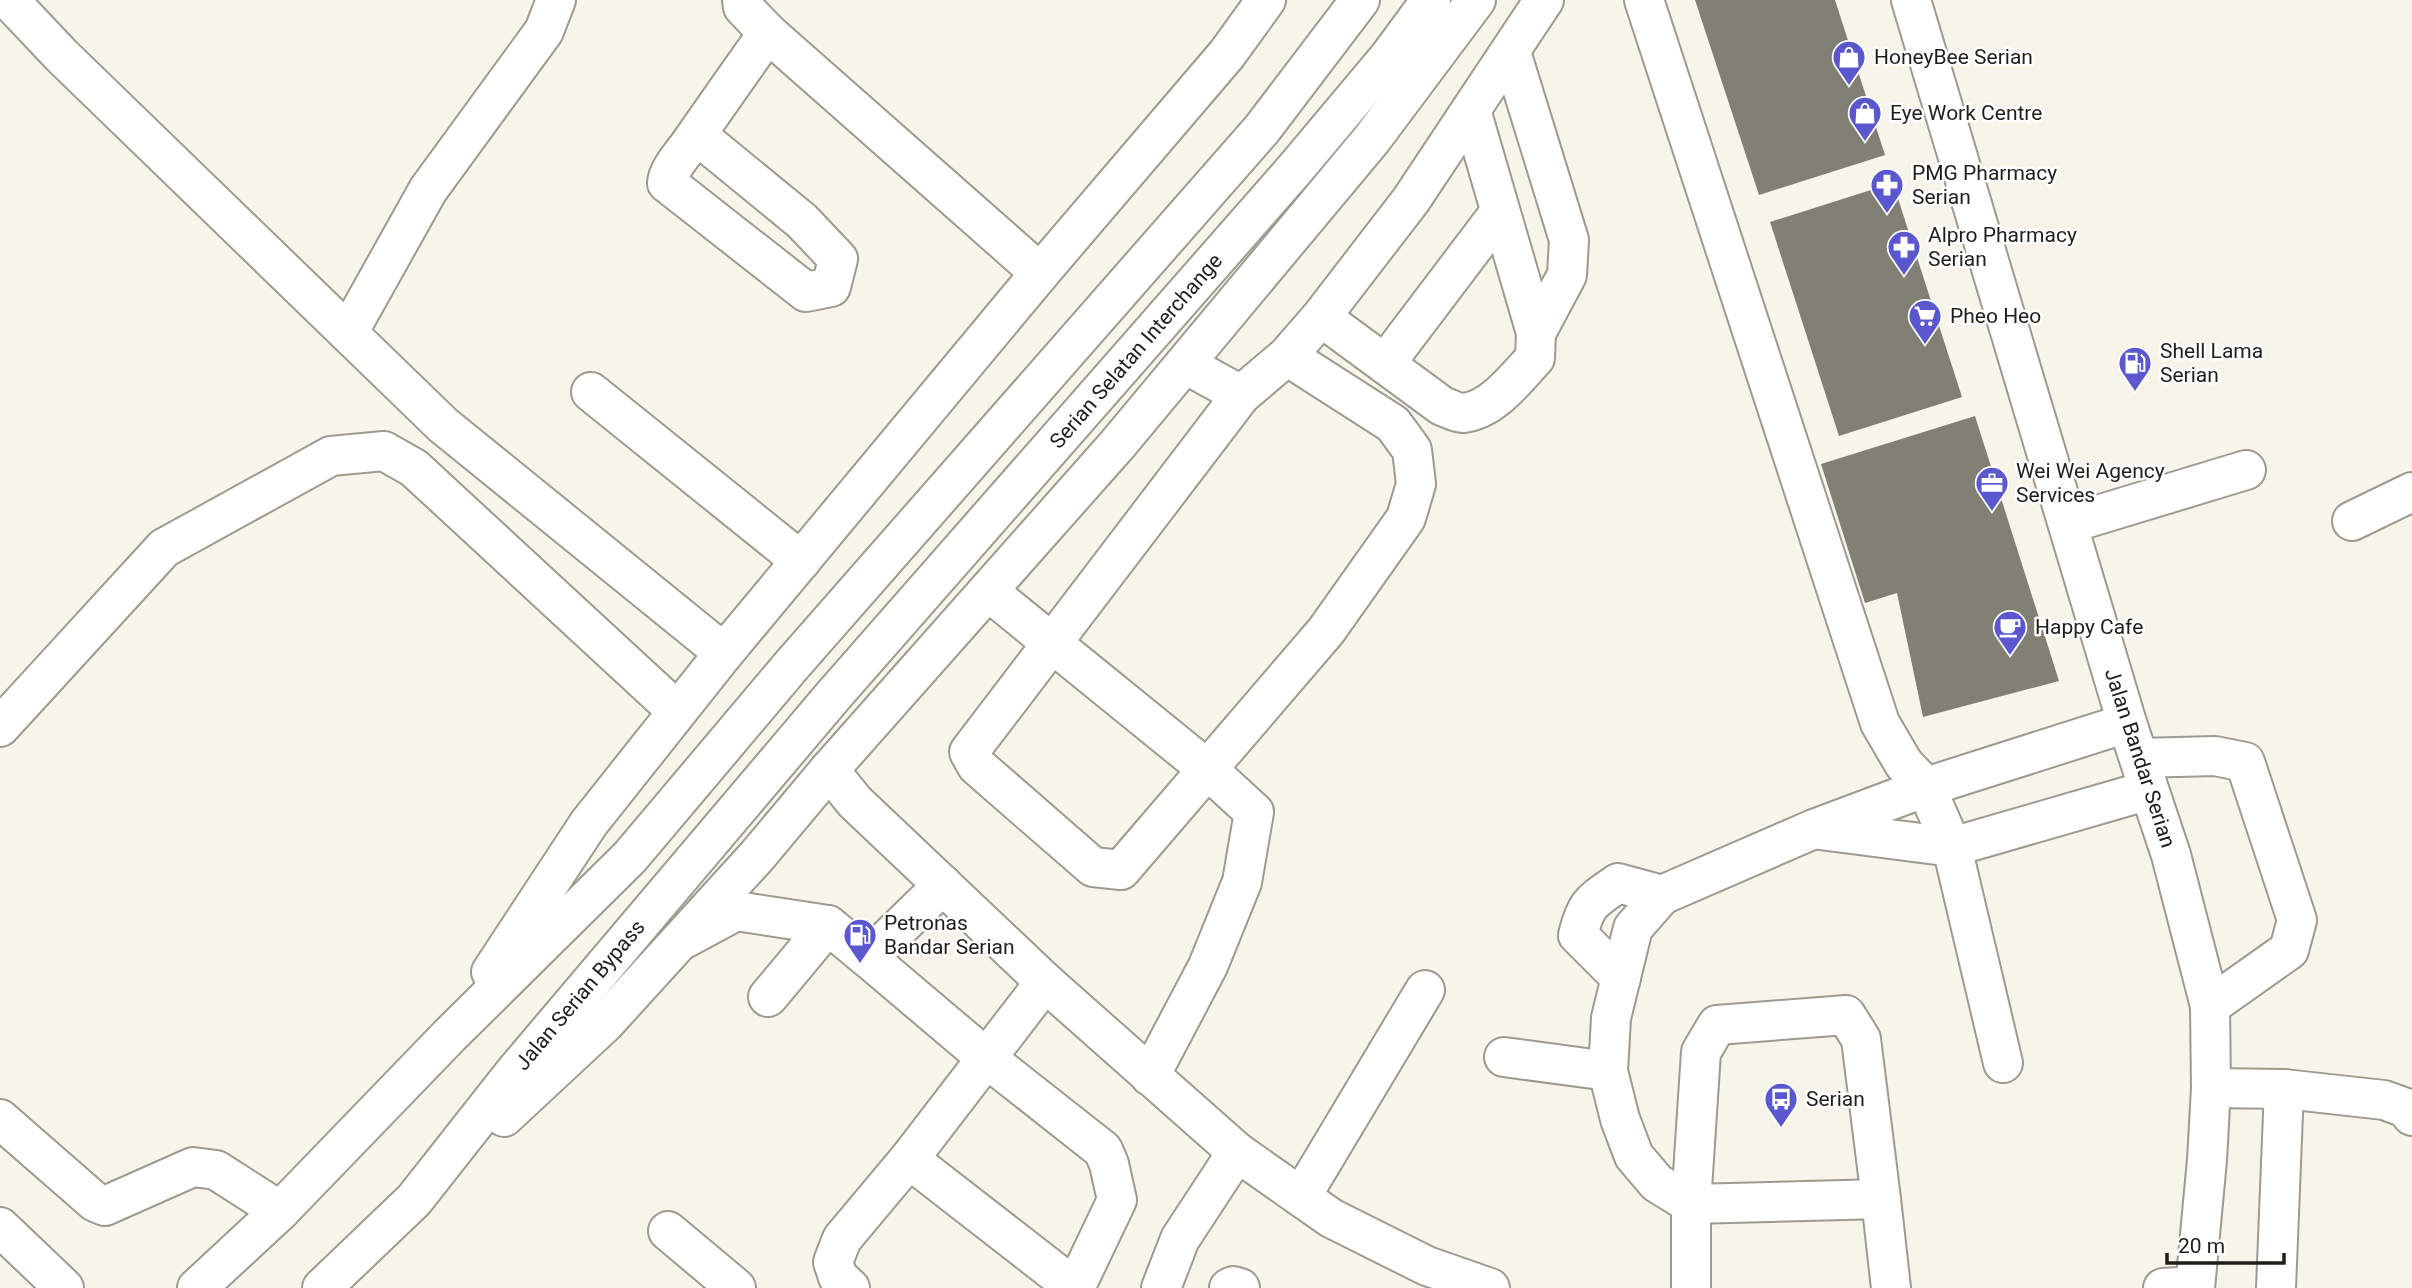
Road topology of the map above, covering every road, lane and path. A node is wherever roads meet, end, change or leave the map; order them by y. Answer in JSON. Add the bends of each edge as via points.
{"nodes":[{"id":1,"x":9,"y":0,"type":"edge"},
{"id":2,"x":556,"y":0,"type":"edge"},
{"id":3,"x":741,"y":0,"type":"edge"},
{"id":4,"x":1266,"y":0,"type":"edge"},
{"id":5,"x":1360,"y":0,"type":"edge"},
{"id":6,"x":1431,"y":0,"type":"edge"},
{"id":7,"x":1476,"y":0,"type":"edge"},
{"id":8,"x":1544,"y":0,"type":"edge"},
{"id":9,"x":1644,"y":0,"type":"edge"},
{"id":10,"x":1911,"y":0,"type":"edge"},
{"id":11,"x":768,"y":33,"type":"junction"},
{"id":12,"x":1511,"y":52,"type":"junction"},
{"id":13,"x":1471,"y":110,"type":"junction"},
{"id":14,"x":696,"y":135,"type":"dead end"},
{"id":15,"x":1500,"y":212,"type":"junction"},
{"id":16,"x":1040,"y":273,"type":"junction"},
{"id":17,"x":1321,"y":317,"type":"junction"},
{"id":18,"x":348,"y":333,"type":"junction"},
{"id":19,"x":1536,"y":333,"type":"junction"},
{"id":20,"x":1287,"y":356,"type":"junction"},
{"id":21,"x":1185,"y":364,"type":"junction"},
{"id":22,"x":1385,"y":364,"type":"junction"},
{"id":23,"x":591,"y":392,"type":"dead end"},
{"id":24,"x":1241,"y":395,"type":"junction"},
{"id":25,"x":2246,"y":470,"type":"dead end"},
{"id":26,"x":2412,"y":492,"type":"edge"},
{"id":27,"x":2352,"y":521,"type":"dead end"},
{"id":28,"x":2068,"y":524,"type":"junction"},
{"id":29,"x":801,"y":561,"type":"junction"},
{"id":30,"x":989,"y":592,"type":"junction"},
{"id":31,"x":1053,"y":643,"type":"junction"},
{"id":32,"x":724,"y":653,"type":"junction"},
{"id":33,"x":833,"y":696,"type":"joint"},
{"id":34,"x":677,"y":711,"type":"junction"},
{"id":35,"x":0,"y":727,"type":"edge"},
{"id":36,"x":2138,"y":757,"type":"junction"},
{"id":37,"x":1207,"y":769,"type":"junction"},
{"id":38,"x":829,"y":770,"type":"junction"},
{"id":39,"x":1926,"y":787,"type":"junction"},
{"id":40,"x":1814,"y":829,"type":"junction"},
{"id":41,"x":1952,"y":847,"type":"junction"},
{"id":42,"x":943,"y":885,"type":"junction"},
{"id":43,"x":1662,"y":895,"type":"junction"},
{"id":44,"x":828,"y":925,"type":"junction"},
{"id":45,"x":679,"y":941,"type":"junction"},
{"id":46,"x":868,"y":958,"type":"junction"},
{"id":47,"x":1621,"y":978,"type":"junction"},
{"id":48,"x":1045,"y":982,"type":"junction"},
{"id":49,"x":1425,"y":990,"type":"dead end"},
{"id":50,"x":768,"y":998,"type":"dead end"},
{"id":51,"x":2210,"y":1006,"type":"junction"},
{"id":52,"x":450,"y":1035,"type":"junction"},
{"id":53,"x":985,"y":1057,"type":"junction"},
{"id":54,"x":1504,"y":1057,"type":"dead end"},
{"id":55,"x":2003,"y":1063,"type":"dead end"},
{"id":56,"x":1608,"y":1071,"type":"junction"},
{"id":57,"x":1150,"y":1076,"type":"junction"},
{"id":58,"x":2211,"y":1088,"type":"junction"},
{"id":59,"x":2284,"y":1089,"type":"junction"},
{"id":60,"x":2412,"y":1116,"type":"edge"},
{"id":61,"x":0,"y":1119,"type":"edge"},
{"id":62,"x":1237,"y":1152,"type":"junction"},
{"id":63,"x":909,"y":1159,"type":"junction"},
{"id":64,"x":1301,"y":1197,"type":"junction"},
{"id":65,"x":1881,"y":1199,"type":"junction"},
{"id":66,"x":414,"y":1200,"type":"junction"},
{"id":67,"x":1690,"y":1204,"type":"junction"},
{"id":68,"x":280,"y":1211,"type":"junction"},
{"id":69,"x":0,"y":1227,"type":"edge"},
{"id":70,"x":668,"y":1231,"type":"dead end"},
{"id":71,"x":840,"y":1284,"type":"edge"},
{"id":72,"x":2184,"y":1287,"type":"edge"},
{"id":73,"x":64,"y":1288,"type":"edge"},
{"id":74,"x":197,"y":1288,"type":"edge"},
{"id":75,"x":323,"y":1288,"type":"edge"},
{"id":76,"x":736,"y":1288,"type":"edge"},
{"id":77,"x":1075,"y":1288,"type":"edge"},
{"id":78,"x":1161,"y":1288,"type":"edge"},
{"id":79,"x":1229,"y":1288,"type":"edge"},
{"id":80,"x":1240,"y":1288,"type":"edge"},
{"id":81,"x":1490,"y":1288,"type":"edge"},
{"id":82,"x":1691,"y":1288,"type":"edge"},
{"id":83,"x":1891,"y":1288,"type":"edge"},
{"id":84,"x":2276,"y":1288,"type":"edge"}],
"edges":[{"from":1,"to":18,"type":"main road"},
{"from":2,"to":18,"type":"main road","via":[[544,31],[428,190]]},
{"from":3,"to":11,"type":"main road"},
{"from":4,"to":16,"type":"main road","via":[[1227,54]]},
{"from":5,"to":52,"type":"main road","via":[[1262,130],[791,666],[630,857]]},
{"from":6,"to":33,"type":"main road","name":"Serian Selatan Interchange","via":[[1295,169]]},
{"from":7,"to":21,"type":"main road","via":[[1373,139]]},
{"from":8,"to":12,"type":"main road"},
{"from":9,"to":39,"type":"main road","via":[[1880,723],[1905,764]]},
{"from":10,"to":28,"type":"main road","name":"Jalan Bandar Serian"},
{"from":11,"to":14,"type":"main road"},
{"from":11,"to":16,"type":"main road"},
{"from":12,"to":13,"type":"main road"},
{"from":12,"to":19,"type":"main road","via":[[1569,240],[1567,275]]},
{"from":13,"to":15,"type":"main road"},
{"from":13,"to":17,"type":"main road","via":[[1411,200]]},
{"from":15,"to":19,"type":"main road"},
{"from":15,"to":22,"type":"main road"},
{"from":16,"to":29,"type":"main road"},
{"from":17,"to":20,"type":"main road"},
{"from":17,"to":22,"type":"main road"},
{"from":18,"to":32,"type":"main road","via":[[443,425]]},
{"from":19,"to":22,"type":"main road","via":[[1535,358],[1505,390],[1483,406],[1461,413],[1442,406]]},
{"from":20,"to":24,"type":"main road"},
{"from":20,"to":37,"type":"main road","via":[[1393,424],[1412,450],[1416,484],[1406,518],[1326,631]]},
{"from":21,"to":24,"type":"main road"},
{"from":21,"to":30,"type":"main road"},
{"from":23,"to":29,"type":"main road"},
{"from":24,"to":31,"type":"main road"},
{"from":25,"to":28,"type":"main road"},
{"from":26,"to":27,"type":"main road"},
{"from":28,"to":36,"type":"main road","name":"Jalan Bandar Serian"},
{"from":29,"to":32,"type":"main road"},
{"from":30,"to":31,"type":"main road"},
{"from":30,"to":38,"type":"main road"},
{"from":31,"to":37,"type":"main road"},
{"from":31,"to":37,"type":"main road","via":[[969,752],[977,766],[1093,867],[1121,870]]},
{"from":32,"to":34,"type":"main road"},
{"from":33,"to":66,"type":"main road","name":"Jalan Serian Bypass","via":[[514,1073]]},
{"from":34,"to":35,"type":"main road","via":[[414,468],[384,451],[331,456],[164,548]]},
{"from":34,"to":52,"type":"main road","via":[[589,823]]},
{"from":36,"to":39,"type":"main road"},
{"from":36,"to":41,"type":"main road"},
{"from":36,"to":51,"type":"main road","name":"Jalan Bandar Serian","via":[[2171,855]]},
{"from":36,"to":51,"type":"main road","via":[[2215,756],[2245,762],[2297,920],[2289,950]]},
{"from":37,"to":57,"type":"main road","via":[[1254,812],[1242,882],[1208,966]]},
{"from":38,"to":42,"type":"main road","via":[[855,802]]},
{"from":38,"to":45,"type":"main road"},
{"from":39,"to":40,"type":"main road"},
{"from":39,"to":41,"type":"main road"},
{"from":40,"to":41,"type":"main road"},
{"from":40,"to":43,"type":"main road"},
{"from":41,"to":55,"type":"main road"},
{"from":42,"to":46,"type":"main road"},
{"from":42,"to":48,"type":"main road"},
{"from":43,"to":47,"type":"main road","via":[[1633,928]]},
{"from":43,"to":47,"type":"main road","via":[[1618,883],[1584,911],[1578,935]]},
{"from":44,"to":45,"type":"main road","via":[[736,911]]},
{"from":44,"to":46,"type":"main road"},
{"from":44,"to":50,"type":"main road"},
{"from":45,"to":66,"type":"main road","via":[[605,1023]]},
{"from":46,"to":53,"type":"main road"},
{"from":47,"to":56,"type":"main road","via":[[1611,1018]]},
{"from":48,"to":53,"type":"main road"},
{"from":48,"to":57,"type":"main road"},
{"from":49,"to":64,"type":"main road"},
{"from":51,"to":58,"type":"main road","name":"Jalan Bandar Serian"},
{"from":52,"to":68,"type":"main road"},
{"from":53,"to":63,"type":"main road"},
{"from":53,"to":77,"type":"main road","via":[[1102,1150],[1109,1164],[1117,1200]]},
{"from":54,"to":56,"type":"main road"},
{"from":56,"to":67,"type":"main road","via":[[1634,1156],[1657,1183]]},
{"from":57,"to":62,"type":"main road"},
{"from":58,"to":59,"type":"main road"},
{"from":58,"to":72,"type":"main road","name":"Jalan Bandar Serian","via":[[2207,1160]]},
{"from":59,"to":60,"type":"main road","via":[[2384,1100],[2406,1108]]},
{"from":59,"to":84,"type":"main road"},
{"from":61,"to":68,"type":"main road","via":[[95,1202],[106,1206],[193,1167],[216,1170]]},
{"from":62,"to":64,"type":"main road"},
{"from":62,"to":78,"type":"main road","via":[[1180,1238]]},
{"from":63,"to":71,"type":"main road","via":[[842,1240],[833,1262]]},
{"from":63,"to":77,"type":"main road"},
{"from":64,"to":81,"type":"main road","via":[[1331,1218],[1427,1266]]},
{"from":65,"to":67,"type":"main road"},
{"from":65,"to":67,"type":"main road","via":[[1861,1039],[1846,1015],[1717,1025],[1701,1052]]},
{"from":65,"to":83,"type":"main road"},
{"from":66,"to":75,"type":"main road","name":"Jalan Serian Bypass"},
{"from":67,"to":82,"type":"main road"},
{"from":68,"to":74,"type":"main road"},
{"from":69,"to":73,"type":"main road"},
{"from":70,"to":76,"type":"main road"},
{"from":79,"to":80,"type":"main road"}]}
